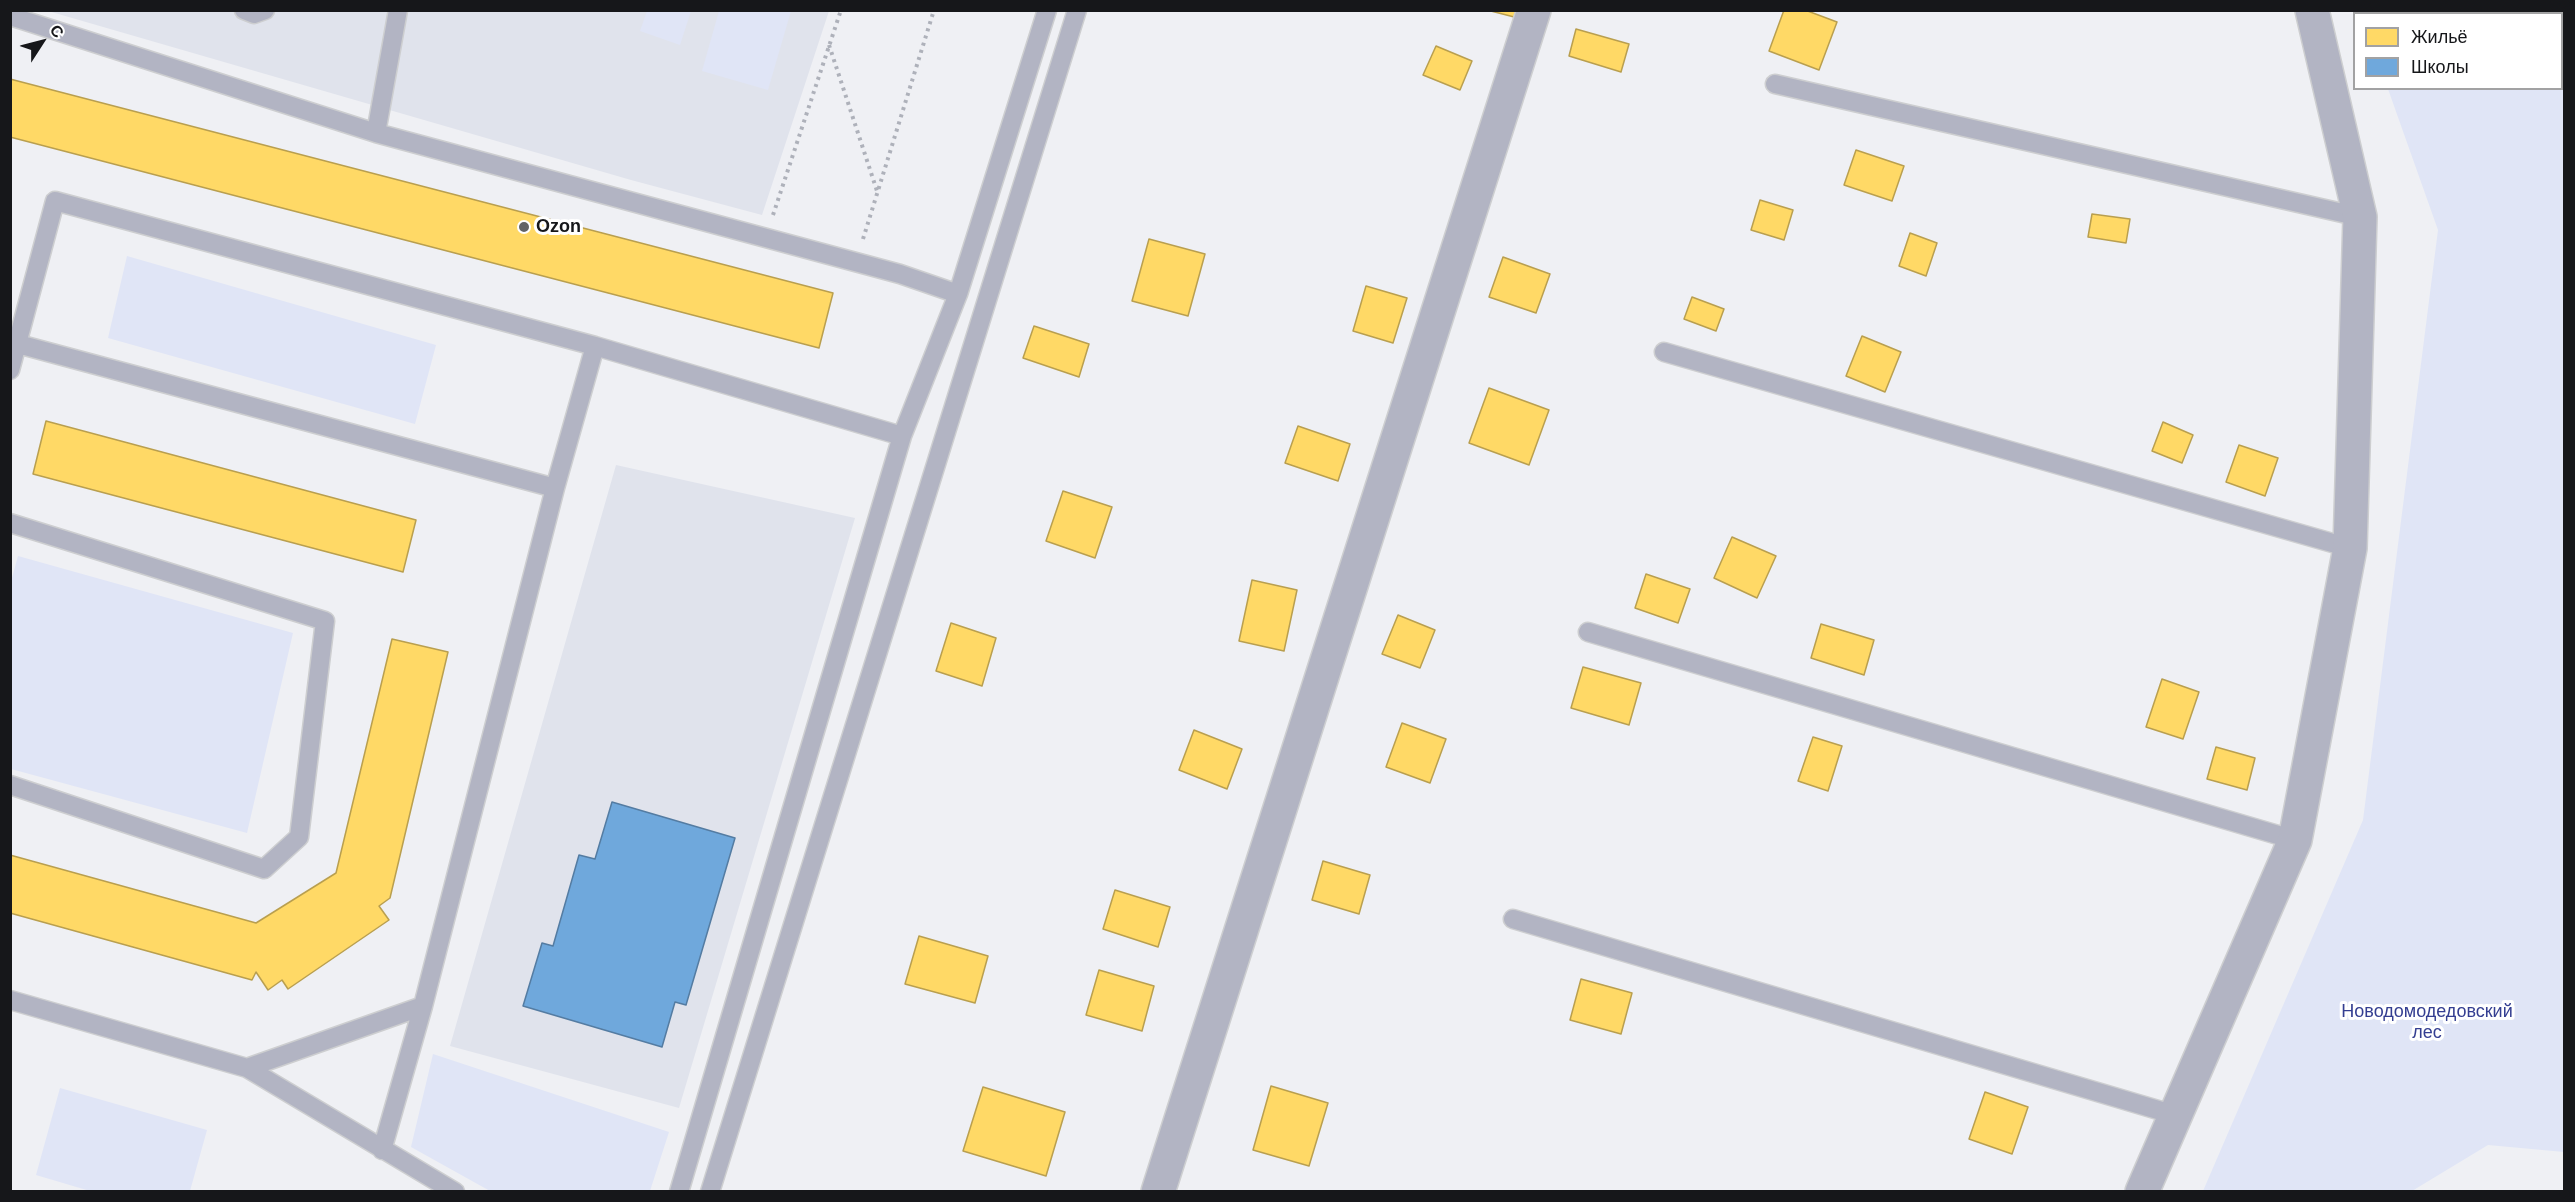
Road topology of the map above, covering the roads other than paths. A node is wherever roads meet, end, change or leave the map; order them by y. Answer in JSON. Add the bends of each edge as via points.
{"nodes":[{"id":1,"x":244,"y":10,"type":"edge"},
{"id":2,"x":265,"y":10,"type":"edge"},
{"id":3,"x":398,"y":10,"type":"edge"},
{"id":4,"x":1047,"y":10,"type":"edge"},
{"id":5,"x":1077,"y":10,"type":"edge"},
{"id":6,"x":1534,"y":10,"type":"edge"},
{"id":7,"x":2312,"y":10,"type":"edge"},
{"id":8,"x":10,"y":16,"type":"edge"},
{"id":9,"x":1775,"y":84,"type":"dead end"},
{"id":10,"x":376,"y":133,"type":"junction"},
{"id":11,"x":2360,"y":217,"type":"junction"},
{"id":12,"x":958,"y":294,"type":"junction"},
{"id":13,"x":18,"y":344,"type":"junction"},
{"id":14,"x":595,"y":346,"type":"junction"},
{"id":15,"x":1664,"y":352,"type":"dead end"},
{"id":16,"x":10,"y":370,"type":"edge"},
{"id":17,"x":902,"y":436,"type":"junction"},
{"id":18,"x":555,"y":488,"type":"junction"},
{"id":19,"x":10,"y":523,"type":"edge"},
{"id":20,"x":2350,"y":548,"type":"junction"},
{"id":21,"x":1588,"y":632,"type":"dead end"},
{"id":22,"x":10,"y":785,"type":"edge"},
{"id":23,"x":2295,"y":840,"type":"junction"},
{"id":24,"x":1513,"y":918,"type":"dead end"},
{"id":25,"x":10,"y":1000,"type":"edge"},
{"id":26,"x":423,"y":1006,"type":"junction"},
{"id":27,"x":247,"y":1068,"type":"junction"},
{"id":28,"x":2175,"y":1115,"type":"junction"},
{"id":29,"x":382,"y":1150,"type":"junction"},
{"id":30,"x":455,"y":1191,"type":"edge"},
{"id":31,"x":679,"y":1191,"type":"edge"},
{"id":32,"x":710,"y":1191,"type":"edge"},
{"id":33,"x":1158,"y":1191,"type":"edge"},
{"id":34,"x":2142,"y":1191,"type":"edge"}],
"edges":[{"from":1,"to":2,"type":"lane","via":[[254,14]]},
{"from":3,"to":10,"type":"lane"},
{"from":4,"to":12,"type":"lane"},
{"from":5,"to":32,"type":"lane"},
{"from":6,"to":33,"type":"street"},
{"from":7,"to":11,"type":"street"},
{"from":8,"to":10,"type":"lane"},
{"from":9,"to":11,"type":"lane"},
{"from":10,"to":12,"type":"lane","via":[[900,274]]},
{"from":11,"to":20,"type":"street"},
{"from":12,"to":17,"type":"lane"},
{"from":13,"to":14,"type":"lane","via":[[55,201]]},
{"from":13,"to":16,"type":"lane"},
{"from":13,"to":18,"type":"lane"},
{"from":14,"to":17,"type":"lane"},
{"from":14,"to":18,"type":"lane"},
{"from":15,"to":20,"type":"lane"},
{"from":17,"to":31,"type":"lane"},
{"from":18,"to":26,"type":"lane"},
{"from":19,"to":22,"type":"lane","via":[[325,621],[299,837],[264,869]]},
{"from":20,"to":23,"type":"street"},
{"from":21,"to":23,"type":"lane"},
{"from":23,"to":28,"type":"street"},
{"from":24,"to":28,"type":"lane"},
{"from":25,"to":27,"type":"lane"},
{"from":26,"to":27,"type":"lane"},
{"from":26,"to":29,"type":"lane"},
{"from":27,"to":29,"type":"lane"},
{"from":28,"to":34,"type":"street"},
{"from":29,"to":30,"type":"lane"}]}
